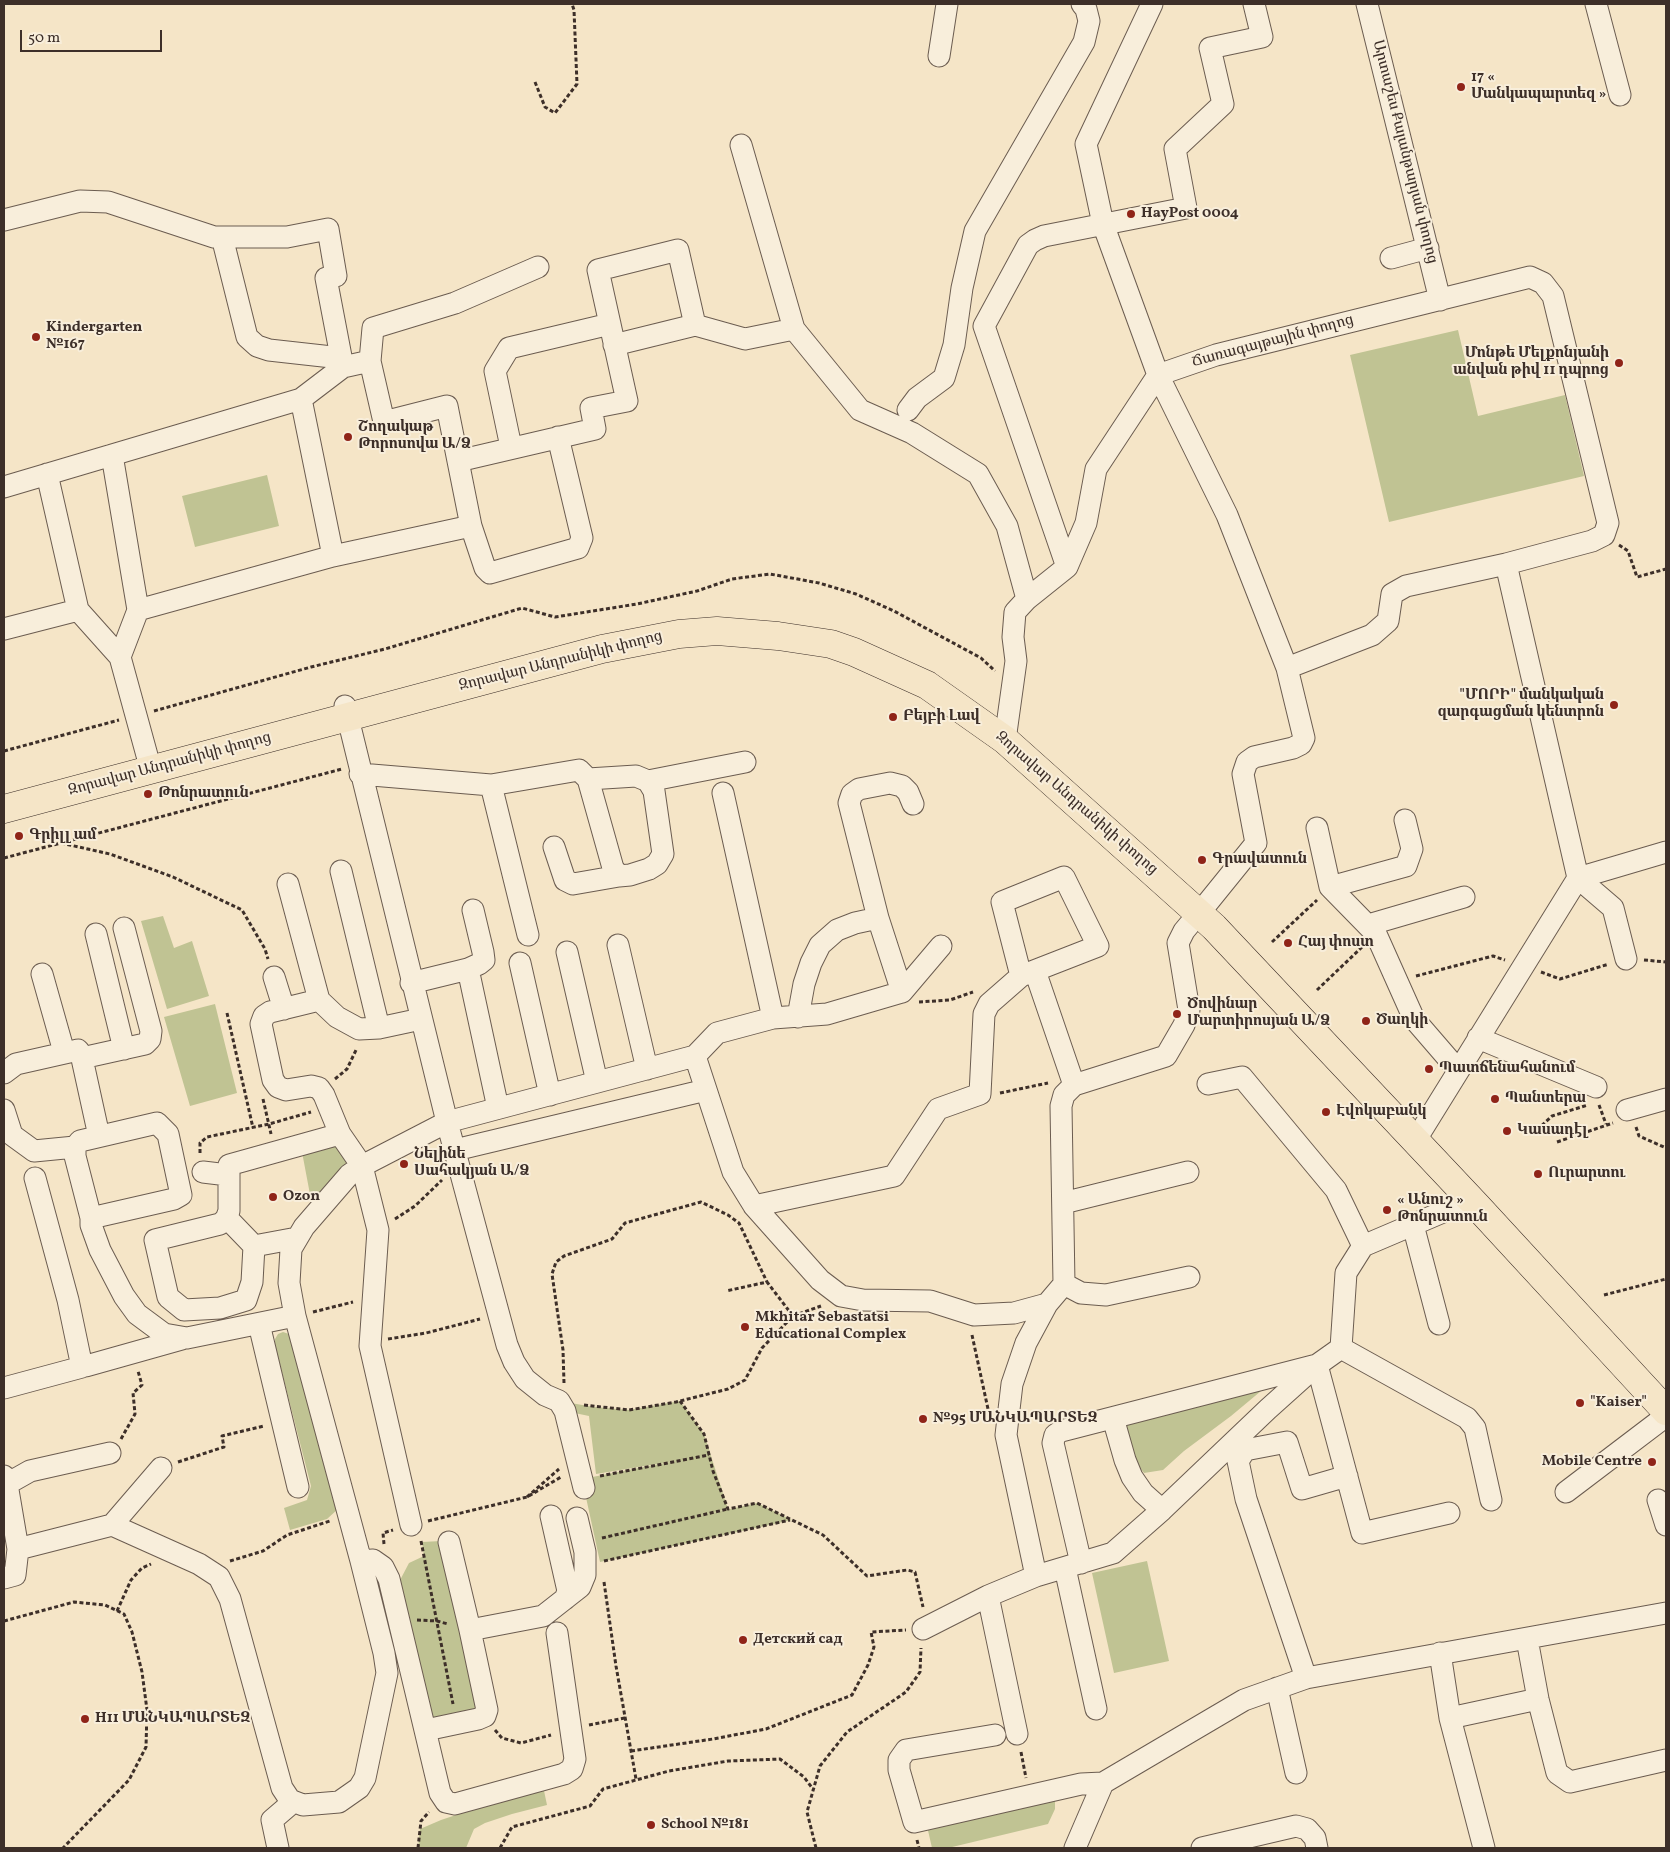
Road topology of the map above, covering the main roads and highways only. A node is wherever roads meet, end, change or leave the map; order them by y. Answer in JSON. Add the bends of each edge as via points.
{"nodes":[{"id":1,"x":149,"y":764,"type":"junction"},
{"id":2,"x":4,"y":798,"type":"edge"},
{"id":3,"x":4,"y":809,"type":"edge"},
{"id":4,"x":1418,"y":1135,"type":"junction"},
{"id":5,"x":1666,"y":1389,"type":"edge"},
{"id":6,"x":1666,"y":1411,"type":"edge"}],
"edges":[{"from":1,"to":2,"type":"main road","name":"Զորավար Անդրանիկի փողոց"},
{"from":1,"to":3,"type":"main road","name":"Զորավար Անդրանիկի փողոց"},
{"from":1,"to":4,"type":"main road","name":"Զորավար Անդրանիկի փողոց","via":[[346,711],[501,664],[676,624],[717,621],[831,635],[931,676],[1006,734],[1202,910]]},
{"from":4,"to":5,"type":"main road","name":"Զորավար Անդրանիկի փողոց"},
{"from":4,"to":6,"type":"main road","name":"Զորավար Անդրանիկի փողոց","via":[[1471,1200]]}]}
